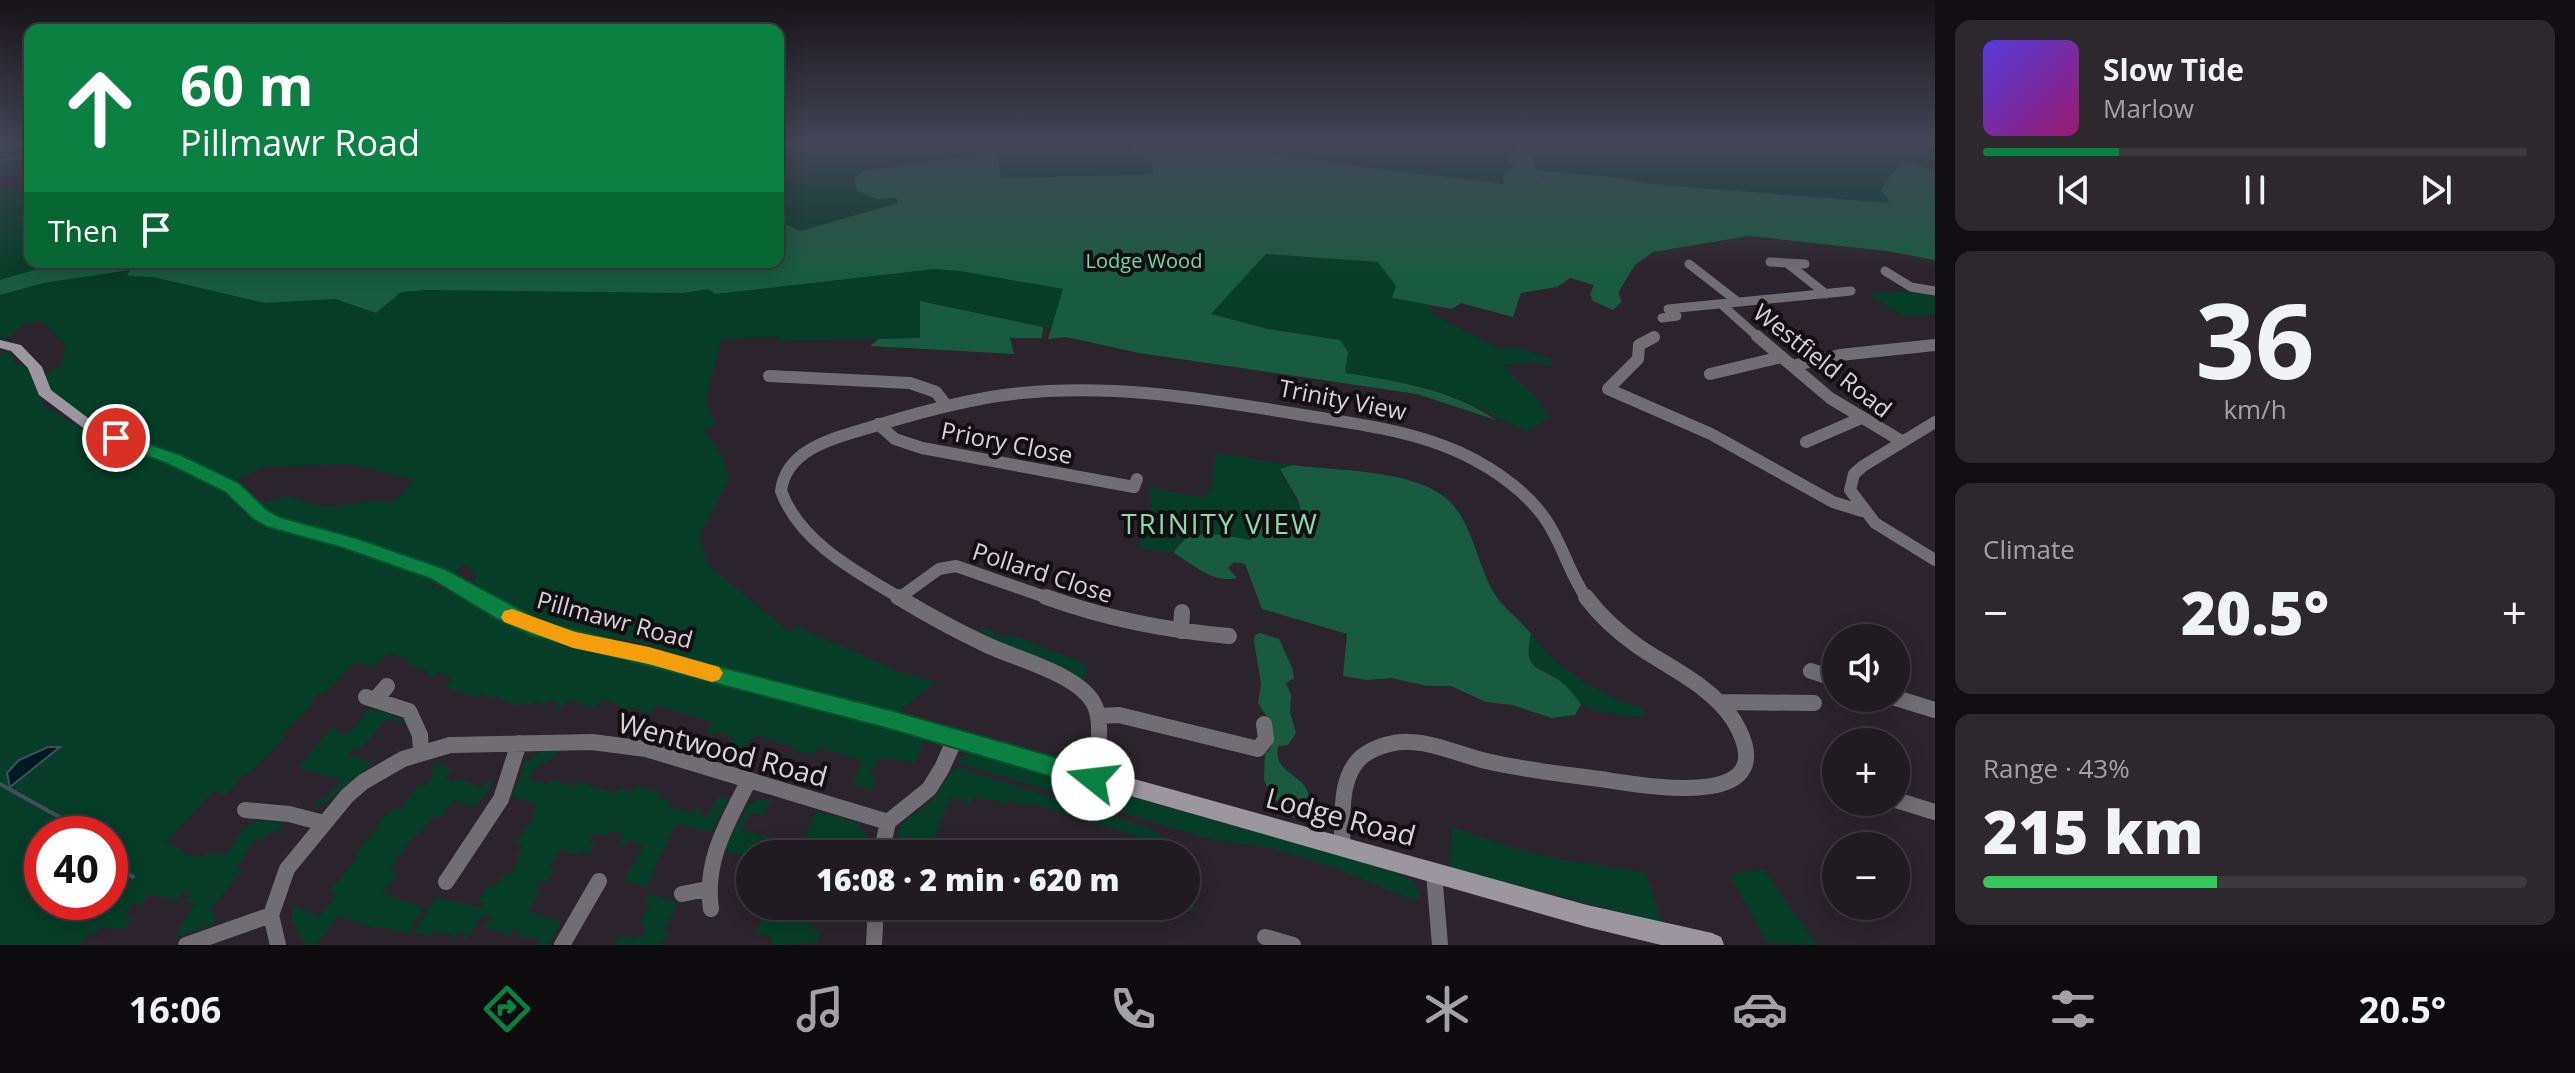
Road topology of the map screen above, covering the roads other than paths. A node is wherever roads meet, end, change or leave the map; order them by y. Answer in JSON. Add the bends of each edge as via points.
{"nodes":[{"id":1,"x":1770,"y":262,"type":"dead end"},
{"id":2,"x":1787,"y":263,"type":"junction"},
{"id":3,"x":1689,"y":264,"type":"dead end"},
{"id":4,"x":1805,"y":264,"type":"dead end"},
{"id":5,"x":1885,"y":271,"type":"dead end"},
{"id":6,"x":1851,"y":291,"type":"dead end"},
{"id":7,"x":1935,"y":291,"type":"edge"},
{"id":8,"x":1826,"y":294,"type":"junction"},
{"id":9,"x":1738,"y":302,"type":"junction"},
{"id":10,"x":1721,"y":304,"type":"junction"},
{"id":11,"x":1662,"y":318,"type":"dead end"},
{"id":12,"x":1654,"y":337,"type":"dead end"},
{"id":13,"x":0,"y":344,"type":"edge"},
{"id":14,"x":1935,"y":345,"type":"edge"},
{"id":15,"x":1781,"y":357,"type":"junction"},
{"id":16,"x":1792,"y":366,"type":"junction"},
{"id":17,"x":1710,"y":374,"type":"dead end"},
{"id":18,"x":769,"y":376,"type":"dead end"},
{"id":19,"x":946,"y":405,"type":"junction"},
{"id":20,"x":1859,"y":419,"type":"junction"},
{"id":21,"x":1935,"y":422,"type":"edge"},
{"id":22,"x":878,"y":424,"type":"junction"},
{"id":23,"x":1806,"y":442,"type":"dead end"},
{"id":24,"x":1903,"y":442,"type":"junction"},
{"id":25,"x":1149,"y":487,"type":"dead end"},
{"id":26,"x":1862,"y":511,"type":"junction"},
{"id":27,"x":1935,"y":560,"type":"edge"},
{"id":28,"x":899,"y":598,"type":"junction"},
{"id":29,"x":1182,"y":612,"type":"dead end"},
{"id":30,"x":1181,"y":631,"type":"junction"},
{"id":31,"x":1229,"y":636,"type":"dead end"},
{"id":32,"x":1811,"y":671,"type":"dead end"},
{"id":33,"x":1822,"y":675,"type":"edge"},
{"id":34,"x":387,"y":686,"type":"dead end"},
{"id":35,"x":1720,"y":702,"type":"junction"},
{"id":36,"x":1910,"y":702,"type":"edge"},
{"id":37,"x":1814,"y":703,"type":"dead end"},
{"id":38,"x":1935,"y":710,"type":"edge"},
{"id":39,"x":1099,"y":716,"type":"junction"},
{"id":40,"x":1264,"y":724,"type":"dead end"},
{"id":41,"x":955,"y":739,"type":"junction"},
{"id":42,"x":519,"y":743,"type":"junction"},
{"id":43,"x":421,"y":752,"type":"junction"},
{"id":44,"x":1093,"y":779,"type":"junction"},
{"id":45,"x":748,"y":782,"type":"junction"},
{"id":46,"x":1910,"y":804,"type":"edge"},
{"id":47,"x":245,"y":810,"type":"dead end"},
{"id":48,"x":1935,"y":812,"type":"edge"},
{"id":49,"x":888,"y":822,"type":"junction"},
{"id":50,"x":324,"y":823,"type":"junction"},
{"id":51,"x":884,"y":840,"type":"edge"},
{"id":52,"x":1342,"y":846,"type":"junction"},
{"id":53,"x":1434,"y":873,"type":"junction"},
{"id":54,"x":599,"y":881,"type":"dead end"},
{"id":55,"x":446,"y":882,"type":"dead end"},
{"id":56,"x":707,"y":889,"type":"junction"},
{"id":57,"x":682,"y":894,"type":"dead end"},
{"id":58,"x":711,"y":909,"type":"dead end"},
{"id":59,"x":271,"y":915,"type":"junction"},
{"id":60,"x":875,"y":920,"type":"edge"},
{"id":61,"x":1265,"y":937,"type":"dead end"},
{"id":62,"x":186,"y":945,"type":"edge"},
{"id":63,"x":278,"y":945,"type":"edge"},
{"id":64,"x":562,"y":945,"type":"edge"},
{"id":65,"x":874,"y":945,"type":"edge"},
{"id":66,"x":1293,"y":945,"type":"edge"},
{"id":67,"x":1440,"y":945,"type":"edge"},
{"id":68,"x":1712,"y":945,"type":"edge"}],
"edges":[{"from":1,"to":2,"type":"street"},
{"from":2,"to":4,"type":"street"},
{"from":2,"to":8,"type":"street"},
{"from":3,"to":9,"type":"street"},
{"from":5,"to":7,"type":"street","via":[[1911,287]]},
{"from":6,"to":8,"type":"street"},
{"from":8,"to":9,"type":"street"},
{"from":9,"to":10,"type":"street"},
{"from":10,"to":11,"type":"street","via":[[1668,309],[1677,316]]},
{"from":10,"to":15,"type":"street","name":"Westfield Road"},
{"from":12,"to":26,"type":"street","via":[[1639,345],[1638,359],[1608,389],[1711,434],[1833,502]]},
{"from":13,"to":41,"type":"street","name":"Pillmawr Road","via":[[16,348],[35,367],[44,392],[95,430],[217,479],[274,522],[438,574],[538,629]]},
{"from":14,"to":16,"type":"street"},
{"from":15,"to":16,"type":"street","name":"Westfield Road"},
{"from":15,"to":17,"type":"street"},
{"from":16,"to":20,"type":"street","name":"Westfield Road"},
{"from":18,"to":19,"type":"street","via":[[910,383],[936,392]]},
{"from":19,"to":22,"type":"street","name":"Trinity View"},
{"from":19,"to":35,"type":"street","name":"Trinity View","via":[[1061,392],[1164,394],[1428,440],[1490,469],[1525,496],[1548,521],[1595,609],[1648,654]]},
{"from":20,"to":23,"type":"street"},
{"from":20,"to":24,"type":"street","name":"Westfield Road"},
{"from":21,"to":24,"type":"street"},
{"from":22,"to":25,"type":"street","name":"Priory Close","via":[[895,439],[922,448]]},
{"from":22,"to":28,"type":"street","name":"Trinity View","via":[[805,452],[791,466],[781,489],[796,522],[857,572]]},
{"from":24,"to":26,"type":"street","via":[[1854,474],[1850,490]]},
{"from":26,"to":27,"type":"street"},
{"from":28,"to":30,"type":"street","name":"Pollard Close","via":[[939,569],[956,566],[1090,613]]},
{"from":28,"to":39,"type":"street","name":"Trinity View","via":[[987,646],[1072,683],[1088,696]]},
{"from":29,"to":30,"type":"street"},
{"from":30,"to":31,"type":"street","name":"Pollard Close"},
{"from":32,"to":33,"type":"street"},
{"from":34,"to":43,"type":"street","via":[[371,699],[409,711]]},
{"from":35,"to":37,"type":"street"},
{"from":35,"to":52,"type":"street","name":"Trinity View","via":[[1733,718],[1745,758],[1740,771],[1724,785],[1665,789],[1487,762],[1400,742],[1360,757],[1347,777]]},
{"from":36,"to":38,"type":"street"},
{"from":39,"to":40,"type":"street","via":[[1192,725],[1258,749],[1266,739]]},
{"from":39,"to":44,"type":"street"},
{"from":41,"to":44,"type":"street","name":"Lodge Road"},
{"from":41,"to":49,"type":"street","via":[[934,782]]},
{"from":42,"to":43,"type":"street","name":"Wentwood Road","via":[[450,745]]},
{"from":42,"to":45,"type":"street","name":"Wentwood Road","via":[[592,742],[646,749]]},
{"from":42,"to":55,"type":"street","via":[[501,799]]},
{"from":43,"to":50,"type":"street","name":"Wentwood Road","via":[[363,782]]},
{"from":44,"to":52,"type":"street","name":"Lodge Road"},
{"from":45,"to":49,"type":"street","name":"Wentwood Road"},
{"from":45,"to":56,"type":"street","via":[[708,870]]},
{"from":46,"to":48,"type":"street"},
{"from":47,"to":50,"type":"street"},
{"from":49,"to":51,"type":"street"},
{"from":50,"to":59,"type":"street","name":"Wentwood Road","via":[[287,869]]},
{"from":52,"to":53,"type":"street","name":"Lodge Road"},
{"from":53,"to":67,"type":"street"},
{"from":53,"to":68,"type":"street","name":"Lodge Road"},
{"from":54,"to":64,"type":"street"},
{"from":56,"to":57,"type":"street"},
{"from":56,"to":58,"type":"street"},
{"from":59,"to":62,"type":"street"},
{"from":59,"to":63,"type":"street"},
{"from":60,"to":65,"type":"street"},
{"from":61,"to":66,"type":"street"}]}
